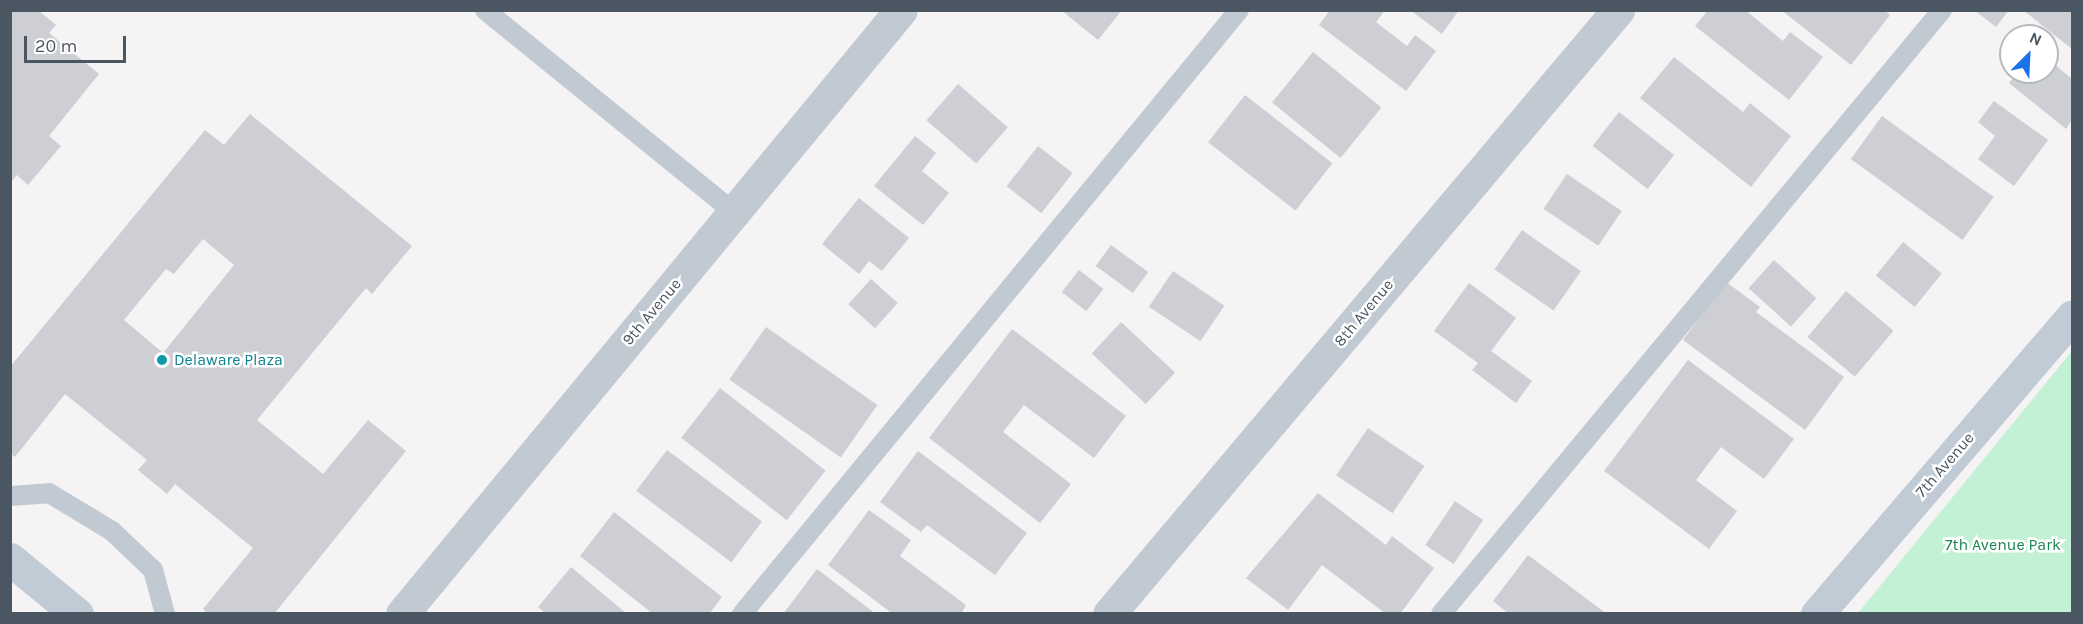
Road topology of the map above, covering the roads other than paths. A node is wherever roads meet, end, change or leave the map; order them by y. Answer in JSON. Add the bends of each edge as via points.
{"nodes":[{"id":1,"x":485,"y":10,"type":"edge"},
{"id":2,"x":901,"y":10,"type":"edge"},
{"id":3,"x":1239,"y":10,"type":"edge"},
{"id":4,"x":1618,"y":10,"type":"edge"},
{"id":5,"x":1942,"y":10,"type":"edge"},
{"id":6,"x":735,"y":213,"type":"junction"},
{"id":7,"x":2073,"y":316,"type":"edge"},
{"id":8,"x":10,"y":496,"type":"edge"},
{"id":9,"x":10,"y":559,"type":"edge"},
{"id":10,"x":77,"y":614,"type":"edge"},
{"id":11,"x":165,"y":614,"type":"edge"},
{"id":12,"x":402,"y":614,"type":"edge"},
{"id":13,"x":742,"y":614,"type":"edge"},
{"id":14,"x":1109,"y":614,"type":"edge"},
{"id":15,"x":1441,"y":614,"type":"edge"},
{"id":16,"x":1817,"y":614,"type":"edge"}],
"edges":[{"from":1,"to":6,"type":"lane"},
{"from":2,"to":6,"type":"street","name":"9th Avenue"},
{"from":3,"to":13,"type":"lane"},
{"from":4,"to":14,"type":"street","name":"8th Avenue"},
{"from":5,"to":15,"type":"lane"},
{"from":6,"to":12,"type":"street","name":"9th Avenue"},
{"from":7,"to":16,"type":"street","name":"7th Avenue"},
{"from":8,"to":11,"type":"lane","via":[[49,493],[112,531],[153,570],[162,590]]},
{"from":9,"to":10,"type":"street"}]}
